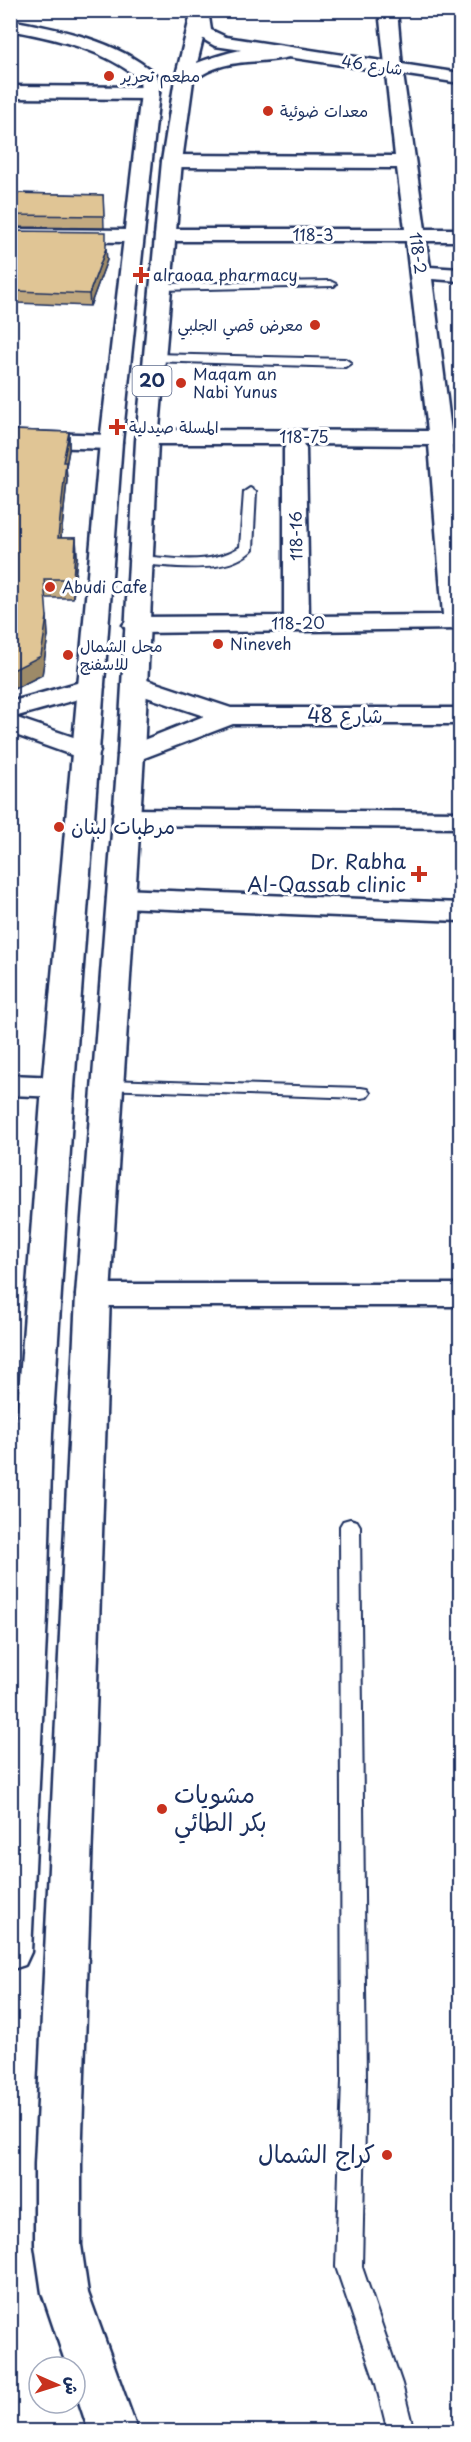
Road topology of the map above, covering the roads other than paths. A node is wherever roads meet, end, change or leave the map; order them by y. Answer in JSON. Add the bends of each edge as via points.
{"nodes":[{"id":1,"x":388,"y":10,"type":"edge"},
{"id":2,"x":201,"y":12,"type":"edge"},
{"id":3,"x":33,"y":13,"type":"dead end"},
{"id":4,"x":10,"y":14,"type":"edge"},
{"id":5,"x":10,"y":25,"type":"edge"},
{"id":6,"x":283,"y":53,"type":"junction"},
{"id":7,"x":393,"y":67,"type":"junction"},
{"id":8,"x":460,"y":78,"type":"edge"},
{"id":9,"x":184,"y":79,"type":"junction"},
{"id":10,"x":10,"y":92,"type":"edge"},
{"id":11,"x":150,"y":93,"type":"junction"},
{"id":12,"x":172,"y":161,"type":"junction"},
{"id":13,"x":405,"y":162,"type":"junction"},
{"id":14,"x":10,"y":235,"type":"edge"},
{"id":15,"x":165,"y":235,"type":"junction"},
{"id":16,"x":415,"y":235,"type":"junction"},
{"id":17,"x":460,"y":235,"type":"edge"},
{"id":18,"x":133,"y":236,"type":"junction"},
{"id":19,"x":420,"y":272,"type":"junction"},
{"id":20,"x":460,"y":275,"type":"edge"},
{"id":21,"x":330,"y":284,"type":"dead end"},
{"id":22,"x":160,"y":287,"type":"junction"},
{"id":23,"x":154,"y":358,"type":"junction"},
{"id":24,"x":345,"y":363,"type":"dead end"},
{"id":25,"x":436,"y":388,"type":"junction"},
{"id":26,"x":460,"y":389,"type":"edge"},
{"id":27,"x":148,"y":436,"type":"junction"},
{"id":28,"x":450,"y":438,"type":"edge"},
{"id":29,"x":10,"y":439,"type":"edge"},
{"id":30,"x":111,"y":442,"type":"junction"},
{"id":31,"x":296,"y":449,"type":"dead end"},
{"id":32,"x":250,"y":492,"type":"dead end"},
{"id":33,"x":140,"y":560,"type":"junction"},
{"id":34,"x":458,"y":622,"type":"edge"},
{"id":35,"x":297,"y":623,"type":"junction"},
{"id":36,"x":135,"y":625,"type":"junction"},
{"id":37,"x":134,"y":701,"type":"junction"},
{"id":38,"x":10,"y":710,"type":"edge"},
{"id":39,"x":229,"y":716,"type":"junction"},
{"id":40,"x":460,"y":716,"type":"edge"},
{"id":41,"x":89,"y":719,"type":"junction"},
{"id":42,"x":10,"y":724,"type":"edge"},
{"id":43,"x":131,"y":755,"type":"junction"},
{"id":44,"x":127,"y":817,"type":"junction"},
{"id":45,"x":460,"y":820,"type":"edge"},
{"id":46,"x":121,"y":898,"type":"junction"},
{"id":47,"x":460,"y":912,"type":"edge"},
{"id":48,"x":10,"y":1085,"type":"edge"},
{"id":49,"x":108,"y":1085,"type":"junction"},
{"id":50,"x":58,"y":1087,"type":"junction"},
{"id":51,"x":361,"y":1093,"type":"dead end"},
{"id":52,"x":93,"y":1295,"type":"junction"},
{"id":53,"x":460,"y":1295,"type":"edge"},
{"id":54,"x":350,"y":1526,"type":"dead end"},
{"id":55,"x":19,"y":1615,"type":"edge"},
{"id":56,"x":10,"y":1952,"type":"edge"},
{"id":57,"x":114,"y":2432,"type":"edge"},
{"id":58,"x":401,"y":2432,"type":"edge"}],
"edges":[{"from":1,"to":7,"type":"main road","name":"118-2"},
{"from":2,"to":6,"type":"main road","via":[[204,33],[221,42]]},
{"from":2,"to":9,"type":"main road","number":"20"},
{"from":3,"to":4,"type":"main road"},
{"from":5,"to":11,"type":"main road","via":[[65,37],[127,63],[149,78]]},
{"from":6,"to":7,"type":"main road","name":"شارع 46"},
{"from":6,"to":9,"type":"main road","via":[[258,54],[206,66]]},
{"from":7,"to":8,"type":"main road","name":"شارع 46"},
{"from":7,"to":13,"type":"main road","name":"118-2"},
{"from":9,"to":12,"type":"main road","number":"20"},
{"from":10,"to":11,"type":"main road"},
{"from":11,"to":18,"type":"main road","number":"20"},
{"from":12,"to":13,"type":"main road"},
{"from":12,"to":15,"type":"main road","number":"20"},
{"from":13,"to":16,"type":"main road","name":"118-2"},
{"from":14,"to":18,"type":"main road"},
{"from":15,"to":16,"type":"main road","name":"118-3"},
{"from":15,"to":22,"type":"main road","number":"20"},
{"from":16,"to":17,"type":"main road","name":"118-3"},
{"from":16,"to":19,"type":"main road","name":"118-2"},
{"from":18,"to":30,"type":"main road","number":"20"},
{"from":19,"to":20,"type":"main road"},
{"from":19,"to":25,"type":"main road","name":"118-2"},
{"from":21,"to":22,"type":"lane"},
{"from":22,"to":23,"type":"main road","number":"20"},
{"from":23,"to":24,"type":"lane"},
{"from":23,"to":27,"type":"main road","number":"20"},
{"from":25,"to":26,"type":"main road"},
{"from":25,"to":28,"type":"main road","name":"118-2"},
{"from":27,"to":28,"type":"main road","name":"118-75"},
{"from":27,"to":33,"type":"main road","number":"20"},
{"from":28,"to":34,"type":"main road","name":"118-2"},
{"from":29,"to":30,"type":"main road"},
{"from":30,"to":41,"type":"main road","number":"20"},
{"from":31,"to":35,"type":"main road","name":"118-16"},
{"from":32,"to":33,"type":"lane","via":[[246,549],[238,555],[221,561]]},
{"from":33,"to":36,"type":"main road","number":"20"},
{"from":34,"to":35,"type":"main road","name":"118-20"},
{"from":35,"to":36,"type":"main road","name":"118-20"},
{"from":36,"to":37,"type":"main road","number":"20"},
{"from":37,"to":39,"type":"main road"},
{"from":37,"to":43,"type":"main road"},
{"from":38,"to":41,"type":"main road"},
{"from":39,"to":40,"type":"main road","name":"شارع 48"},
{"from":39,"to":43,"type":"main road"},
{"from":41,"to":42,"type":"main road"},
{"from":41,"to":50,"type":"main road"},
{"from":43,"to":44,"type":"main road"},
{"from":44,"to":45,"type":"main road"},
{"from":44,"to":46,"type":"main road"},
{"from":46,"to":47,"type":"main road"},
{"from":46,"to":49,"type":"main road"},
{"from":48,"to":50,"type":"main road"},
{"from":49,"to":51,"type":"lane"},
{"from":49,"to":52,"type":"main road"},
{"from":50,"to":55,"type":"main road"},
{"from":52,"to":53,"type":"main road"},
{"from":52,"to":57,"type":"main road","via":[[57,2208],[65,2293]]},
{"from":54,"to":58,"type":"lane","via":[[354,2080],[349,2267]]},
{"from":55,"to":56,"type":"main road"}]}
